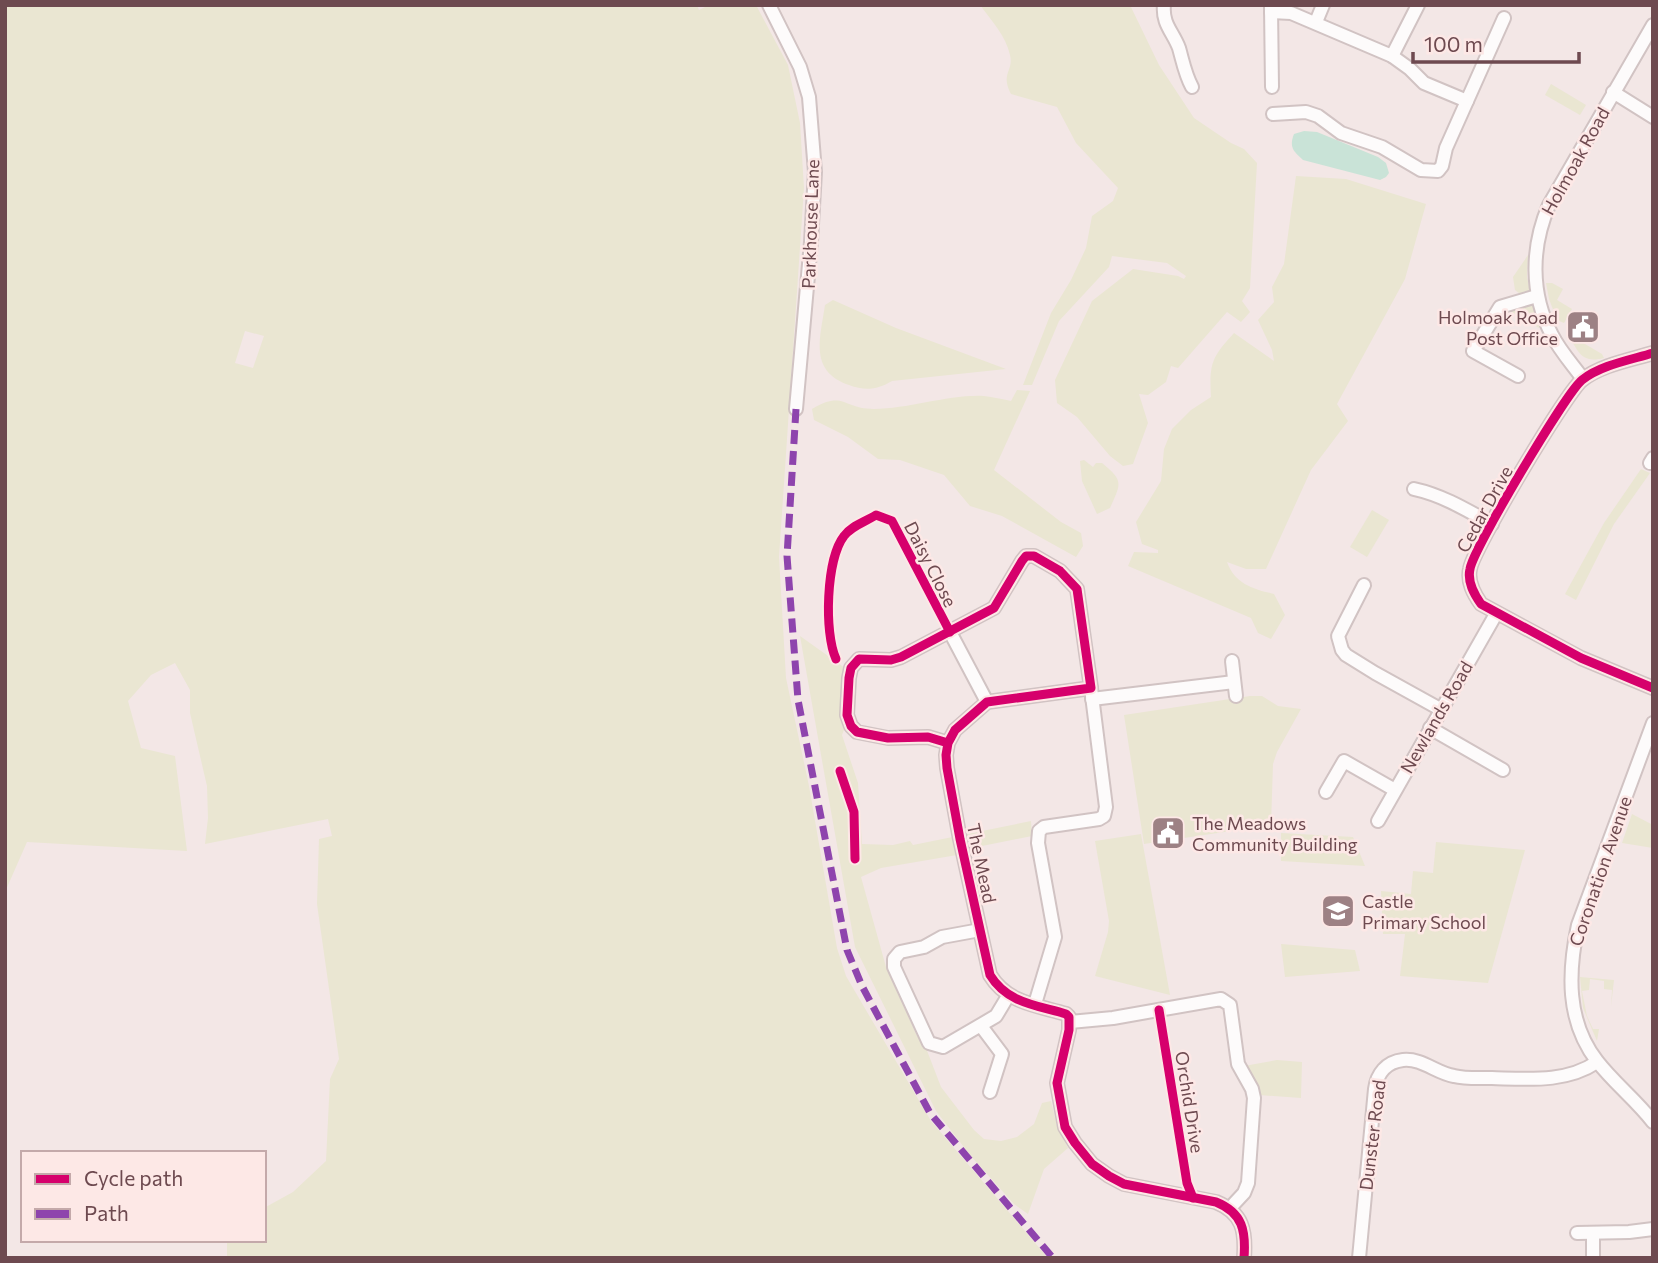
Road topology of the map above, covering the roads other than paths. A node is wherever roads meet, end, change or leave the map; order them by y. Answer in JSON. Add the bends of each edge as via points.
{"nodes":[{"id":1,"x":769,"y":5,"type":"edge"},
{"id":2,"x":1164,"y":5,"type":"edge"},
{"id":3,"x":1323,"y":5,"type":"edge"},
{"id":4,"x":1418,"y":5,"type":"edge"},
{"id":5,"x":1271,"y":9,"type":"edge"},
{"id":6,"x":1504,"y":18,"type":"dead end"},
{"id":7,"x":1316,"y":22,"type":"junction"},
{"id":8,"x":1653,"y":25,"type":"edge"},
{"id":9,"x":1392,"y":56,"type":"junction"},
{"id":10,"x":1192,"y":87,"type":"dead end"},
{"id":11,"x":1272,"y":87,"type":"dead end"},
{"id":12,"x":1613,"y":92,"type":"junction"},
{"id":13,"x":1467,"y":101,"type":"junction"},
{"id":14,"x":1273,"y":114,"type":"dead end"},
{"id":15,"x":1653,"y":117,"type":"edge"},
{"id":16,"x":1537,"y":296,"type":"junction"},
{"id":17,"x":1653,"y":353,"type":"edge"},
{"id":18,"x":1518,"y":376,"type":"dead end"},
{"id":19,"x":1583,"y":379,"type":"junction"},
{"id":20,"x":796,"y":409,"type":"dead end"},
{"id":21,"x":1413,"y":489,"type":"dead end"},
{"id":22,"x":1492,"y":524,"type":"junction"},
{"id":23,"x":1364,"y":585,"type":"dead end"},
{"id":24,"x":1496,"y":614,"type":"junction"},
{"id":25,"x":950,"y":632,"type":"junction"},
{"id":26,"x":1232,"y":661,"type":"dead end"},
{"id":27,"x":1234,"y":682,"type":"junction"},
{"id":28,"x":1653,"y":688,"type":"edge"},
{"id":29,"x":1092,"y":694,"type":"junction"},
{"id":30,"x":1236,"y":696,"type":"dead end"},
{"id":31,"x":987,"y":702,"type":"junction"},
{"id":32,"x":1440,"y":709,"type":"junction"},
{"id":33,"x":1653,"y":723,"type":"edge"},
{"id":34,"x":1430,"y":727,"type":"junction"},
{"id":35,"x":948,"y":743,"type":"junction"},
{"id":36,"x":1503,"y":770,"type":"dead end"},
{"id":37,"x":1395,"y":790,"type":"junction"},
{"id":38,"x":1326,"y":792,"type":"dead end"},
{"id":39,"x":1378,"y":821,"type":"dead end"},
{"id":40,"x":980,"y":930,"type":"junction"},
{"id":41,"x":1008,"y":996,"type":"junction"},
{"id":42,"x":1035,"y":1004,"type":"junction"},
{"id":43,"x":1070,"y":1022,"type":"junction"},
{"id":44,"x":981,"y":1026,"type":"junction"},
{"id":45,"x":1597,"y":1062,"type":"junction"},
{"id":46,"x":990,"y":1092,"type":"dead end"},
{"id":47,"x":1652,"y":1120,"type":"edge"},
{"id":48,"x":1230,"y":1208,"type":"junction"},
{"id":49,"x":1653,"y":1229,"type":"edge"},
{"id":50,"x":1577,"y":1233,"type":"dead end"},
{"id":51,"x":1593,"y":1233,"type":"junction"},
{"id":52,"x":1244,"y":1258,"type":"edge"},
{"id":53,"x":1359,"y":1258,"type":"edge"},
{"id":54,"x":1593,"y":1258,"type":"edge"}],
"edges":[{"from":1,"to":20,"type":"street","name":"Parkhouse Lane","via":[[800,66],[809,97],[815,172]]},
{"from":2,"to":10,"type":"street","via":[[1164,22]]},
{"from":3,"to":7,"type":"street"},
{"from":4,"to":9,"type":"street"},
{"from":5,"to":7,"type":"street"},
{"from":5,"to":11,"type":"street"},
{"from":6,"to":13,"type":"street"},
{"from":7,"to":9,"type":"street"},
{"from":8,"to":12,"type":"street","name":"Holmoak Road"},
{"from":9,"to":13,"type":"street","via":[[1424,83]]},
{"from":12,"to":15,"type":"street"},
{"from":12,"to":16,"type":"street","name":"Holmoak Road","via":[[1541,224]]},
{"from":13,"to":14,"type":"street","via":[[1442,166],[1429,172],[1382,147],[1341,133],[1318,116]]},
{"from":16,"to":18,"type":"street","via":[[1500,307],[1474,351]]},
{"from":16,"to":19,"type":"street","name":"Holmoak Road","via":[[1553,337]]},
{"from":17,"to":19,"type":"street"},
{"from":19,"to":22,"type":"street","name":"Cedar Drive","via":[[1560,407]]},
{"from":21,"to":22,"type":"street","via":[[1452,502]]},
{"from":22,"to":24,"type":"street","name":"Cedar Drive","via":[[1469,568],[1474,593]]},
{"from":23,"to":32,"type":"street","via":[[1338,636],[1342,650]]},
{"from":24,"to":28,"type":"street","name":"Cedar Drive","via":[[1590,663]]},
{"from":24,"to":32,"type":"street","name":"Newlands Road"},
{"from":25,"to":29,"type":"street","via":[[994,608],[1022,561],[1034,555],[1060,571],[1077,589]]},
{"from":25,"to":31,"type":"street"},
{"from":25,"to":35,"type":"street","via":[[891,660],[859,659],[851,668],[847,715],[858,732],[897,739],[928,737]]},
{"from":26,"to":27,"type":"street"},
{"from":27,"to":29,"type":"street"},
{"from":27,"to":30,"type":"street"},
{"from":29,"to":31,"type":"street"},
{"from":29,"to":42,"type":"street","via":[[1106,807],[1099,819],[1040,831],[1038,843],[1055,937]]},
{"from":31,"to":35,"type":"street","via":[[955,730]]},
{"from":32,"to":34,"type":"street","name":"Newlands Road"},
{"from":33,"to":45,"type":"street","name":"Coronation Avenue","via":[[1578,925],[1572,953],[1572,1005]]},
{"from":34,"to":36,"type":"street"},
{"from":34,"to":37,"type":"street","name":"Newlands Road"},
{"from":35,"to":40,"type":"street","name":"The Mead","via":[[947,768]]},
{"from":37,"to":38,"type":"street","via":[[1344,761]]},
{"from":37,"to":39,"type":"street","name":"Newlands Road"},
{"from":40,"to":41,"type":"street","name":"The Mead","via":[[990,975]]},
{"from":40,"to":44,"type":"street","via":[[900,952],[894,967],[929,1043],[943,1047]]},
{"from":41,"to":42,"type":"street"},
{"from":41,"to":44,"type":"street","via":[[996,1016]]},
{"from":42,"to":43,"type":"street","via":[[1066,1014]]},
{"from":43,"to":48,"type":"street","via":[[1057,1083],[1060,1107],[1065,1128],[1092,1164],[1124,1184]]},
{"from":43,"to":48,"type":"street","via":[[1221,999],[1230,1005],[1238,1064],[1254,1098],[1248,1183]]},
{"from":44,"to":46,"type":"street","via":[[1002,1054]]},
{"from":45,"to":47,"type":"street","name":"Coronation Avenue"},
{"from":45,"to":53,"type":"street","name":"Dunster Road","via":[[1586,1070],[1543,1079],[1453,1076],[1420,1062],[1391,1063],[1381,1072],[1375,1089]]},
{"from":48,"to":52,"type":"street","via":[[1244,1232]]},
{"from":49,"to":51,"type":"street"},
{"from":50,"to":51,"type":"street"},
{"from":51,"to":54,"type":"street"}]}
